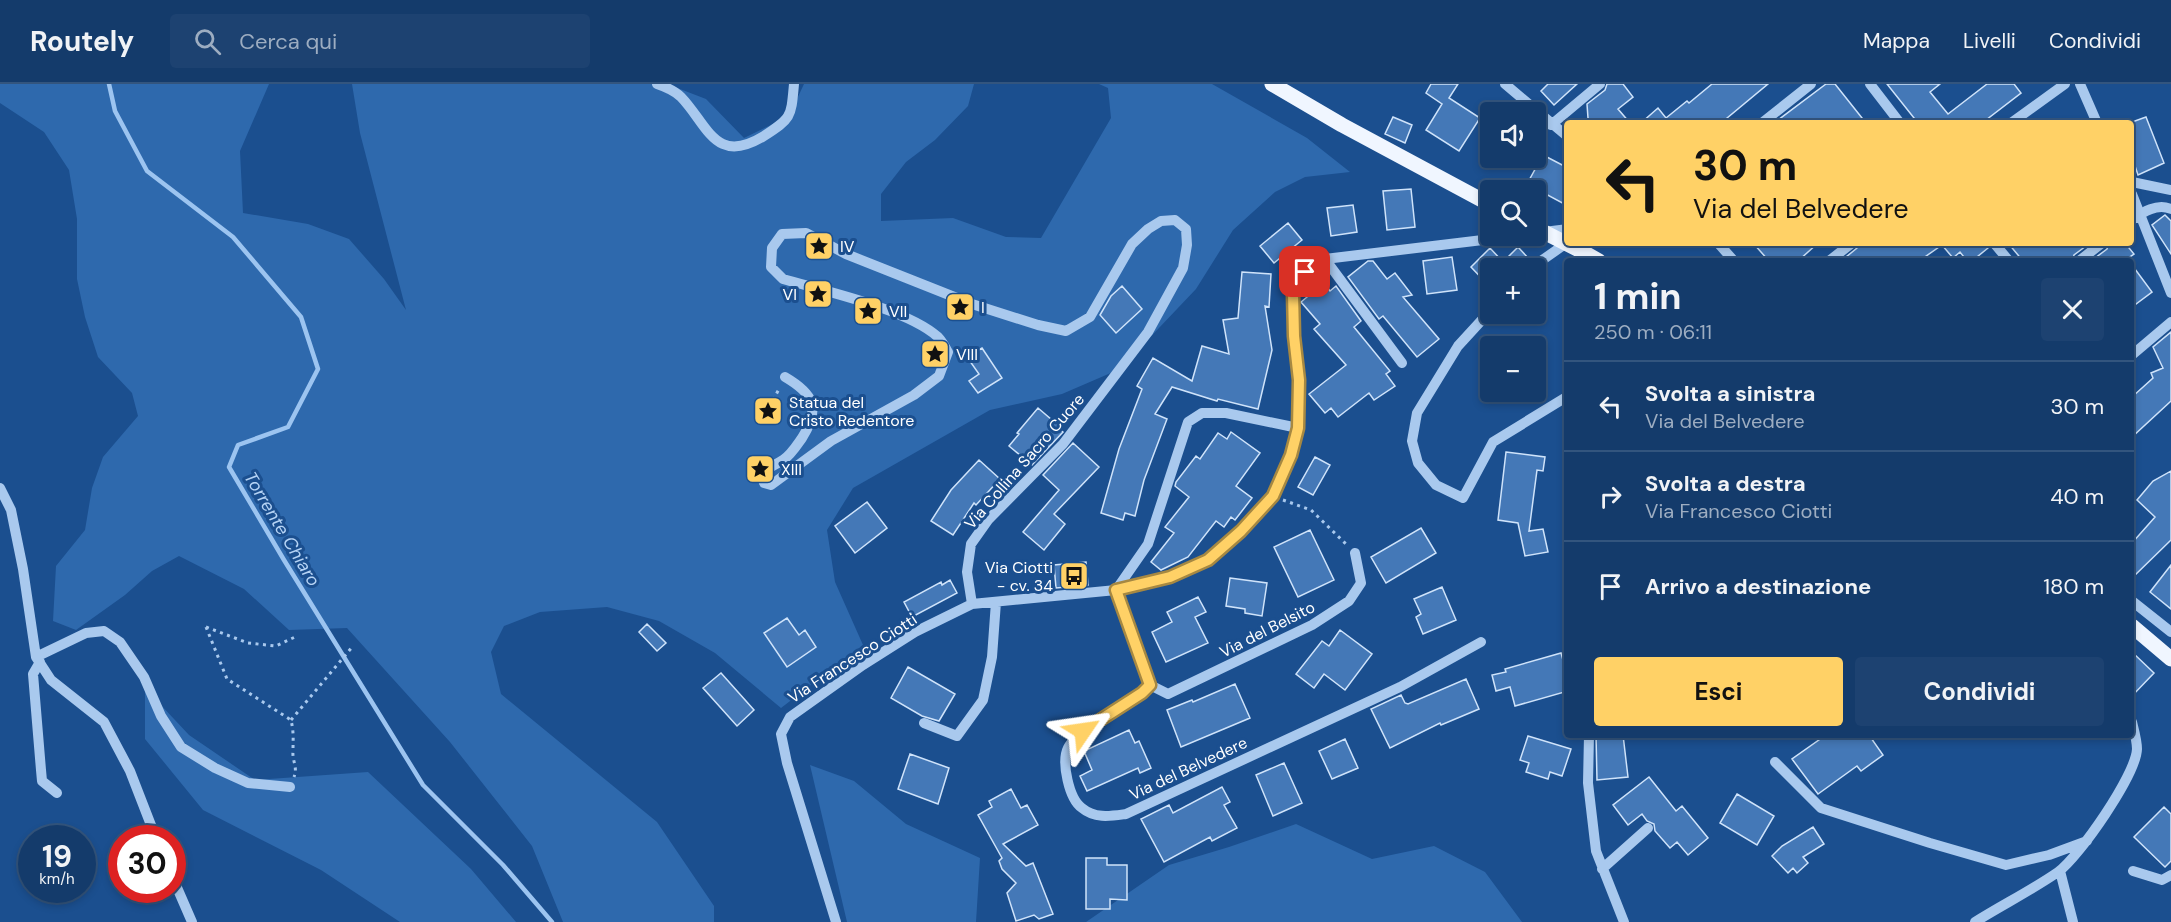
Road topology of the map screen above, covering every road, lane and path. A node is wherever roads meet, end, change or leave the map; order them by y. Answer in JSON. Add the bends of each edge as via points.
{"nodes":[{"id":1,"x":657,"y":84,"type":"edge"},
{"id":2,"x":794,"y":84,"type":"edge"},
{"id":3,"x":1272,"y":84,"type":"edge"},
{"id":4,"x":1505,"y":84,"type":"edge"},
{"id":5,"x":1600,"y":84,"type":"edge"},
{"id":6,"x":1811,"y":84,"type":"edge"},
{"id":7,"x":1870,"y":84,"type":"edge"},
{"id":8,"x":2066,"y":84,"type":"edge"},
{"id":9,"x":2080,"y":84,"type":"edge"},
{"id":10,"x":1766,"y":120,"type":"edge"},
{"id":11,"x":1898,"y":120,"type":"edge"},
{"id":12,"x":2015,"y":120,"type":"edge"},
{"id":13,"x":2096,"y":120,"type":"edge"},
{"id":14,"x":1551,"y":125,"type":"junction"},
{"id":15,"x":1564,"y":134,"type":"edge"},
{"id":16,"x":2134,"y":182,"type":"edge"},
{"id":17,"x":2171,"y":190,"type":"edge"},
{"id":18,"x":1480,"y":199,"type":"edge"},
{"id":19,"x":2171,"y":209,"type":"edge"},
{"id":20,"x":2136,"y":217,"type":"edge"},
{"id":21,"x":1564,"y":230,"type":"edge"},
{"id":22,"x":1546,"y":232,"type":"edge"},
{"id":23,"x":1546,"y":233,"type":"edge"},
{"id":24,"x":1480,"y":241,"type":"edge"},
{"id":25,"x":1564,"y":242,"type":"edge"},
{"id":26,"x":1564,"y":245,"type":"edge"},
{"id":27,"x":1571,"y":246,"type":"edge"},
{"id":28,"x":1721,"y":246,"type":"edge"},
{"id":29,"x":1848,"y":246,"type":"edge"},
{"id":30,"x":1996,"y":246,"type":"edge"},
{"id":31,"x":2098,"y":246,"type":"edge"},
{"id":32,"x":1545,"y":258,"type":"edge"},
{"id":33,"x":1594,"y":258,"type":"edge"},
{"id":34,"x":1731,"y":258,"type":"edge"},
{"id":35,"x":1833,"y":258,"type":"edge"},
{"id":36,"x":2006,"y":258,"type":"edge"},
{"id":37,"x":2083,"y":258,"type":"edge"},
{"id":38,"x":1325,"y":260,"type":"junction"},
{"id":39,"x":2171,"y":293,"type":"edge"},
{"id":40,"x":1480,"y":322,"type":"edge"},
{"id":41,"x":2171,"y":322,"type":"edge"},
{"id":42,"x":2134,"y":353,"type":"edge"},
{"id":43,"x":1402,"y":363,"type":"dead end"},
{"id":44,"x":785,"y":377,"type":"dead end"},
{"id":45,"x":1564,"y":398,"type":"edge"},
{"id":46,"x":757,"y":415,"type":"joint"},
{"id":47,"x":1298,"y":428,"type":"junction"},
{"id":48,"x":0,"y":488,"type":"edge"},
{"id":49,"x":1273,"y":496,"type":"junction"},
{"id":50,"x":1355,"y":553,"type":"joint"},
{"id":51,"x":1116,"y":590,"type":"junction"},
{"id":52,"x":996,"y":602,"type":"junction"},
{"id":53,"x":2134,"y":603,"type":"edge"},
{"id":54,"x":972,"y":604,"type":"junction"},
{"id":55,"x":2134,"y":628,"type":"edge"},
{"id":56,"x":2171,"y":632,"type":"edge"},
{"id":57,"x":295,"y":637,"type":"dead end"},
{"id":58,"x":1481,"y":642,"type":"dead end"},
{"id":59,"x":353,"y":646,"type":"dead end"},
{"id":60,"x":2171,"y":659,"type":"edge"},
{"id":61,"x":38,"y":660,"type":"junction"},
{"id":62,"x":1150,"y":685,"type":"junction"},
{"id":63,"x":291,"y":720,"type":"junction"},
{"id":64,"x":924,"y":723,"type":"dead end"},
{"id":65,"x":2134,"y":733,"type":"edge"},
{"id":66,"x":1589,"y":738,"type":"edge"},
{"id":67,"x":1775,"y":762,"type":"dead end"},
{"id":68,"x":290,"y":787,"type":"joint"},
{"id":69,"x":57,"y":793,"type":"dead end"},
{"id":70,"x":151,"y":825,"type":"edge"},
{"id":71,"x":1648,"y":828,"type":"dead end"},
{"id":72,"x":2087,"y":841,"type":"junction"},
{"id":73,"x":1602,"y":869,"type":"junction"},
{"id":74,"x":2060,"y":871,"type":"junction"},
{"id":75,"x":2133,"y":871,"type":"dead end"},
{"id":76,"x":2171,"y":875,"type":"edge"},
{"id":77,"x":828,"y":897,"type":"junction"},
{"id":78,"x":184,"y":903,"type":"edge"},
{"id":79,"x":192,"y":922,"type":"edge"},
{"id":80,"x":830,"y":922,"type":"edge"},
{"id":81,"x":836,"y":922,"type":"edge"},
{"id":82,"x":1624,"y":922,"type":"edge"},
{"id":83,"x":1975,"y":922,"type":"edge"},
{"id":84,"x":2073,"y":922,"type":"edge"}],
"edges":[{"from":1,"to":2,"type":"street","via":[[682,98],[709,135],[731,146],[752,142],[784,123],[792,109]]},
{"from":3,"to":18,"type":"main road"},
{"from":4,"to":14,"type":"street"},
{"from":5,"to":14,"type":"street"},
{"from":6,"to":10,"type":"street"},
{"from":7,"to":11,"type":"street"},
{"from":8,"to":12,"type":"street"},
{"from":9,"to":13,"type":"street"},
{"from":14,"to":15,"type":"street"},
{"from":16,"to":17,"type":"street"},
{"from":19,"to":20,"type":"street","via":[[2153,208]]},
{"from":20,"to":39,"type":"street"},
{"from":21,"to":22,"type":"street"},
{"from":23,"to":25,"type":"main road","bridge":true},
{"from":24,"to":38,"type":"street"},
{"from":26,"to":32,"type":"street"},
{"from":27,"to":33,"type":"main road","bridge":true},
{"from":28,"to":34,"type":"street"},
{"from":29,"to":35,"type":"street"},
{"from":30,"to":36,"type":"street"},
{"from":31,"to":37,"type":"street"},
{"from":38,"to":43,"type":"street"},
{"from":38,"to":47,"type":"street","name":"Via Francesco Ciotti","via":[[1305,272],[1293,293]]},
{"from":40,"to":45,"type":"street","via":[[1458,346],[1417,413],[1413,441],[1418,463],[1436,485],[1463,498],[1493,442]]},
{"from":41,"to":42,"type":"street"},
{"from":44,"to":54,"type":"street","name":"Via Collina Sacro Cuore","via":[[810,397],[813,418],[792,451],[765,470],[764,483],[771,485],[831,441],[914,395],[939,376],[948,352],[939,338],[924,327],[894,313],[783,279],[771,267],[772,248],[782,234],[806,233],[846,254],[972,304],[1066,331],[1090,317],[1132,244],[1148,229],[1174,220],[1186,229],[1183,268],[1148,332],[1063,444],[988,520],[971,544],[967,572]]},
{"from":46,"to":46,"type":"path","via":[[757,406],[764,400],[773,400],[779,408],[779,417],[772,423],[763,422]]},
{"from":47,"to":49,"type":"street","name":"Via Francesco Ciotti"},
{"from":47,"to":51,"type":"street","via":[[1226,413],[1202,413],[1188,422],[1148,544]]},
{"from":48,"to":61,"type":"street","via":[[11,510]]},
{"from":49,"to":50,"type":"path","via":[[1311,510]]},
{"from":49,"to":51,"type":"street","name":"Via Francesco Ciotti","via":[[1208,560],[1170,577]]},
{"from":50,"to":62,"type":"street","name":"Via del Belsito","via":[[1361,583],[1349,602],[1168,694]]},
{"from":51,"to":52,"type":"street","name":"Via Francesco Ciotti"},
{"from":51,"to":62,"type":"street"},
{"from":52,"to":54,"type":"street","name":"Via Francesco Ciotti"},
{"from":52,"to":64,"type":"street","via":[[992,657],[983,700],[957,736]]},
{"from":53,"to":56,"type":"street"},
{"from":54,"to":77,"type":"street","name":"Via Francesco Ciotti","via":[[915,632],[863,665],[790,717],[781,734]]},
{"from":55,"to":60,"type":"main road"},
{"from":57,"to":63,"type":"path","via":[[276,646],[248,643],[206,627],[227,679]]},
{"from":58,"to":62,"type":"street","name":"Via del Belvedere","via":[[1400,687],[1126,814],[1104,817],[1082,808],[1071,792],[1066,772],[1067,748],[1083,731]]},
{"from":59,"to":63,"type":"path"},
{"from":61,"to":68,"type":"street","via":[[86,633],[104,631],[120,642],[144,677],[161,716],[181,747],[248,783]]},
{"from":61,"to":69,"type":"street","via":[[33,674],[42,781]]},
{"from":61,"to":70,"type":"street","via":[[51,680],[104,722],[130,771]]},
{"from":63,"to":68,"type":"path","via":[[297,770]]},
{"from":65,"to":72,"type":"street","via":[[2137,749],[2133,765]]},
{"from":66,"to":73,"type":"street","via":[[1588,783],[1596,851]]},
{"from":67,"to":72,"type":"street","via":[[1821,808],[2006,865]]},
{"from":71,"to":73,"type":"street"},
{"from":72,"to":74,"type":"street"},
{"from":73,"to":82,"type":"street"},
{"from":74,"to":83,"type":"street"},
{"from":74,"to":84,"type":"street"},
{"from":75,"to":76,"type":"street","via":[[2162,880]]},
{"from":77,"to":80,"type":"street"},
{"from":77,"to":81,"type":"street","name":"Via Francesco Ciotti"},
{"from":78,"to":79,"type":"street"}]}
